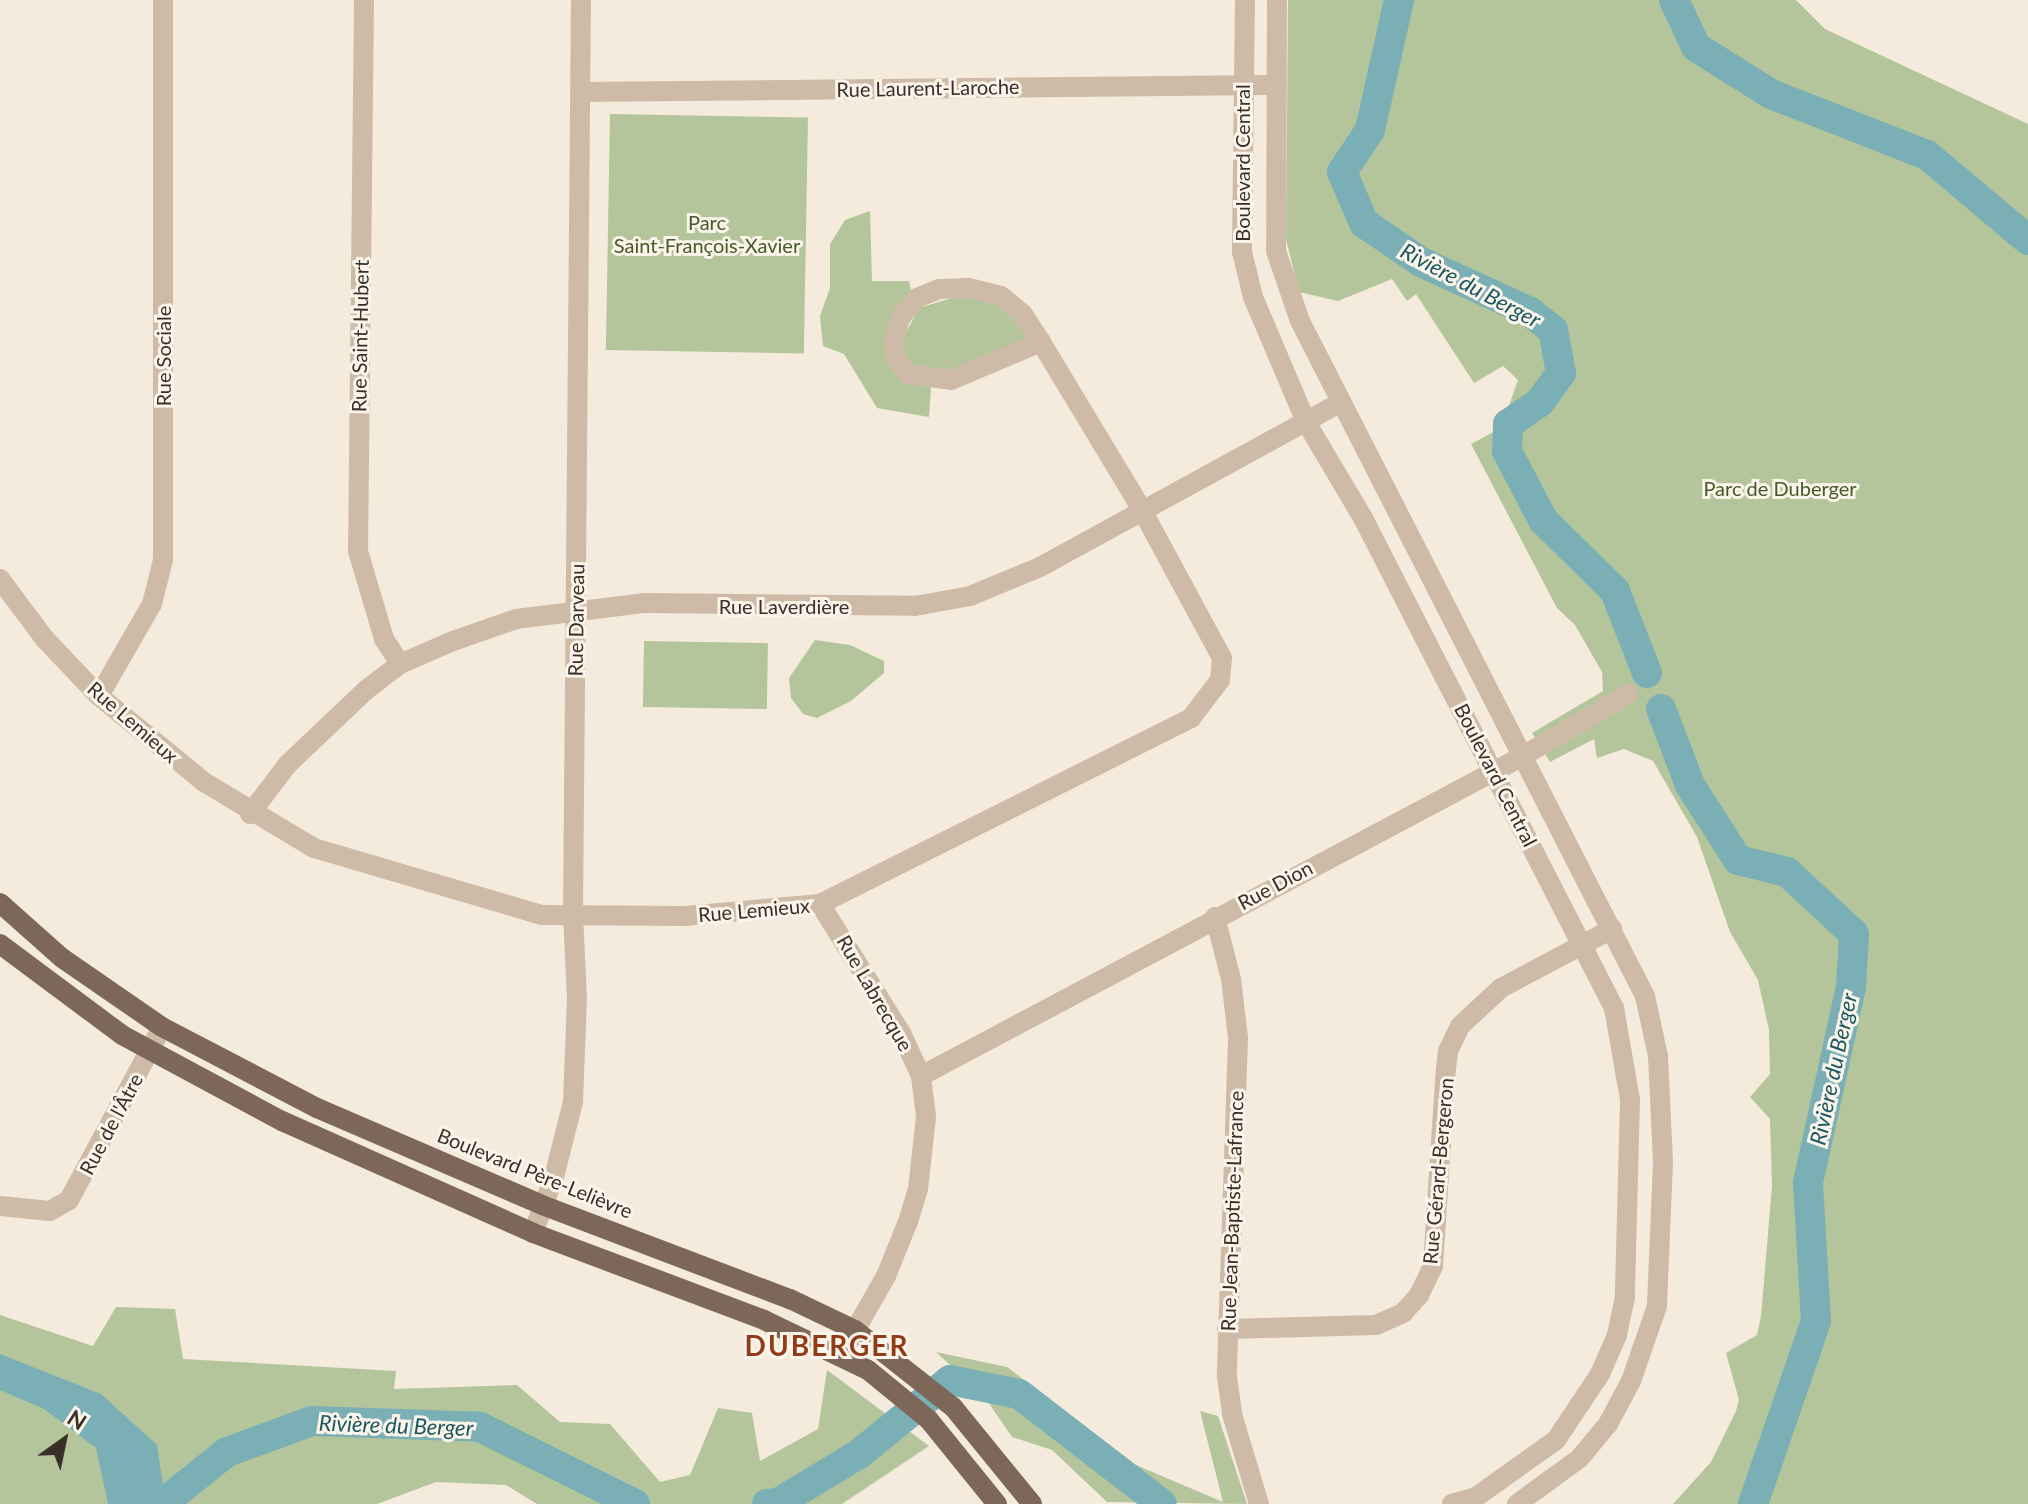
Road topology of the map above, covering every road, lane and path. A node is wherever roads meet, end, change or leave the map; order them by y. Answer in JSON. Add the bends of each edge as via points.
{"nodes":[{"id":1,"x":163,"y":0,"type":"edge"},
{"id":2,"x":364,"y":0,"type":"edge"},
{"id":3,"x":581,"y":0,"type":"edge"},
{"id":4,"x":1245,"y":0,"type":"edge"},
{"id":5,"x":1277,"y":0,"type":"edge"},
{"id":6,"x":1243,"y":85,"type":"junction"},
{"id":7,"x":1275,"y":85,"type":"junction"},
{"id":8,"x":580,"y":92,"type":"junction"},
{"id":9,"x":1041,"y":342,"type":"junction"},
{"id":10,"x":1341,"y":402,"type":"junction"},
{"id":11,"x":1306,"y":422,"type":"junction"},
{"id":12,"x":1141,"y":508,"type":"junction"},
{"id":13,"x":0,"y":579,"type":"edge"},
{"id":14,"x":576,"y":609,"type":"junction"},
{"id":15,"x":400,"y":664,"type":"junction"},
{"id":16,"x":1628,"y":694,"type":"dead end"},
{"id":17,"x":99,"y":696,"type":"junction"},
{"id":18,"x":1523,"y":756,"type":"junction"},
{"id":19,"x":1494,"y":770,"type":"junction"},
{"id":20,"x":250,"y":814,"type":"junction"},
{"id":21,"x":0,"y":903,"type":"edge"},
{"id":22,"x":820,"y":904,"type":"junction"},
{"id":23,"x":573,"y":913,"type":"junction"},
{"id":24,"x":1215,"y":917,"type":"junction"},
{"id":25,"x":1612,"y":929,"type":"junction"},
{"id":26,"x":0,"y":944,"type":"edge"},
{"id":27,"x":1584,"y":945,"type":"junction"},
{"id":28,"x":162,"y":1027,"type":"junction"},
{"id":29,"x":149,"y":1051,"type":"junction"},
{"id":30,"x":921,"y":1076,"type":"junction"},
{"id":31,"x":542,"y":1205,"type":"junction"},
{"id":32,"x":0,"y":1206,"type":"edge"},
{"id":33,"x":533,"y":1233,"type":"junction"},
{"id":34,"x":1227,"y":1329,"type":"junction"},
{"id":35,"x":855,"y":1330,"type":"junction"},
{"id":36,"x":841,"y":1355,"type":"junction"},
{"id":37,"x":997,"y":1504,"type":"edge"},
{"id":38,"x":1032,"y":1504,"type":"edge"},
{"id":39,"x":1259,"y":1504,"type":"edge"},
{"id":40,"x":1452,"y":1504,"type":"edge"},
{"id":41,"x":1517,"y":1504,"type":"edge"}],
"edges":[{"from":1,"to":17,"type":"street","name":"Rue Sociale","via":[[163,560],[152,604]]},
{"from":2,"to":15,"type":"street","name":"Rue Saint-Hubert","via":[[358,551],[384,639]]},
{"from":3,"to":8,"type":"street","name":"Rue Darveau"},
{"from":4,"to":6,"type":"street","name":"Boulevard Central"},
{"from":5,"to":7,"type":"street","name":"Boulevard Central"},
{"from":6,"to":7,"type":"street","name":"Rue Laurent-Laroche"},
{"from":6,"to":8,"type":"street","name":"Rue Laurent-Laroche"},
{"from":6,"to":11,"type":"street","name":"Boulevard Central","via":[[1242,252],[1253,297]]},
{"from":7,"to":10,"type":"street","name":"Boulevard Central","via":[[1276,251],[1300,321]]},
{"from":8,"to":14,"type":"street","name":"Rue Darveau"},
{"from":9,"to":9,"type":"street","name":"Rue Lemieux","via":[[1023,314],[1001,296],[968,288],[939,289],[917,298],[900,318],[894,342],[895,358],[908,374],[930,380],[951,380]]},
{"from":9,"to":12,"type":"street","name":"Rue Lemieux"},
{"from":10,"to":11,"type":"street","name":"Rue Laverdière"},
{"from":10,"to":18,"type":"street","name":"Boulevard Central"},
{"from":11,"to":12,"type":"street","name":"Rue Laverdière"},
{"from":11,"to":19,"type":"street","name":"Boulevard Central"},
{"from":12,"to":14,"type":"street","name":"Rue Laverdière","via":[[1040,567],[970,596],[915,606],[645,603]]},
{"from":12,"to":22,"type":"street","name":"Rue Lemieux","via":[[1222,658],[1220,680],[1208,700],[1191,718]]},
{"from":13,"to":17,"type":"street","name":"Rue Lemieux","via":[[44,638]]},
{"from":14,"to":15,"type":"street","name":"Rue Laverdière","via":[[516,619]]},
{"from":14,"to":23,"type":"street","name":"Rue Darveau"},
{"from":15,"to":20,"type":"street","name":"Rue Laverdière","via":[[325,726]]},
{"from":16,"to":18,"type":"street","name":"Rue Dion"},
{"from":17,"to":20,"type":"street","name":"Rue Lemieux"},
{"from":18,"to":19,"type":"street","name":"Rue Dion"},
{"from":18,"to":25,"type":"street","name":"Boulevard Central"},
{"from":19,"to":24,"type":"street","name":"Rue Dion"},
{"from":19,"to":27,"type":"street","name":"Boulevard Central"},
{"from":20,"to":23,"type":"street","name":"Rue Lemieux","via":[[314,848],[541,915]]},
{"from":21,"to":28,"type":"main road","name":"Boulevard Père-Lelièvre","via":[[62,958]]},
{"from":22,"to":23,"type":"street","name":"Rue Lemieux","via":[[685,916]]},
{"from":22,"to":30,"type":"street","name":"Rue Labrecque","via":[[866,972]]},
{"from":23,"to":31,"type":"street","name":"Rue Darveau","via":[[573,1102]]},
{"from":24,"to":30,"type":"street","name":"Rue Dion"},
{"from":24,"to":34,"type":"street","name":"Rue Jean-Baptiste-Lafrance","via":[[1231,979],[1238,1038]]},
{"from":25,"to":27,"type":"street","name":"Rue Gérard-Bergeron"},
{"from":25,"to":41,"type":"street","name":"Boulevard Central","via":[[1645,996],[1658,1056],[1663,1162],[1657,1306],[1631,1381],[1608,1424],[1580,1458]]},
{"from":26,"to":29,"type":"main road"},
{"from":27,"to":34,"type":"street","name":"Rue Gérard-Bergeron","via":[[1501,988],[1460,1026],[1448,1051],[1433,1266],[1403,1313],[1376,1325]]},
{"from":27,"to":40,"type":"street","name":"Boulevard Central","via":[[1614,1008],[1630,1100],[1625,1297],[1617,1335],[1585,1403],[1556,1440],[1476,1497]]},
{"from":28,"to":29,"type":"street","name":"Rue de l'Âtre"},
{"from":28,"to":31,"type":"main road","name":"Boulevard Père-Lelièvre","via":[[317,1108]]},
{"from":29,"to":32,"type":"street","name":"Rue de l'Âtre","via":[[69,1200],[50,1211]]},
{"from":29,"to":33,"type":"main road","via":[[307,1133]]},
{"from":30,"to":35,"type":"street","name":"Rue Labrecque","via":[[926,1117],[918,1189],[886,1276]]},
{"from":31,"to":33,"type":"street","name":"Rue Darveau"},
{"from":31,"to":35,"type":"main road","name":"Boulevard Père-Lelièvre","via":[[790,1299]]},
{"from":33,"to":36,"type":"main road"},
{"from":34,"to":39,"type":"street","name":"Rue Jean-Baptiste-Lafrance","via":[[1232,1414]]},
{"from":35,"to":36,"type":"street","name":"Rue Labrecque"},
{"from":35,"to":38,"type":"main road","name":"Boulevard Père-Lelièvre","via":[[905,1365],[959,1414]]},
{"from":36,"to":37,"type":"main road","via":[[889,1384],[937,1429]]}]}
